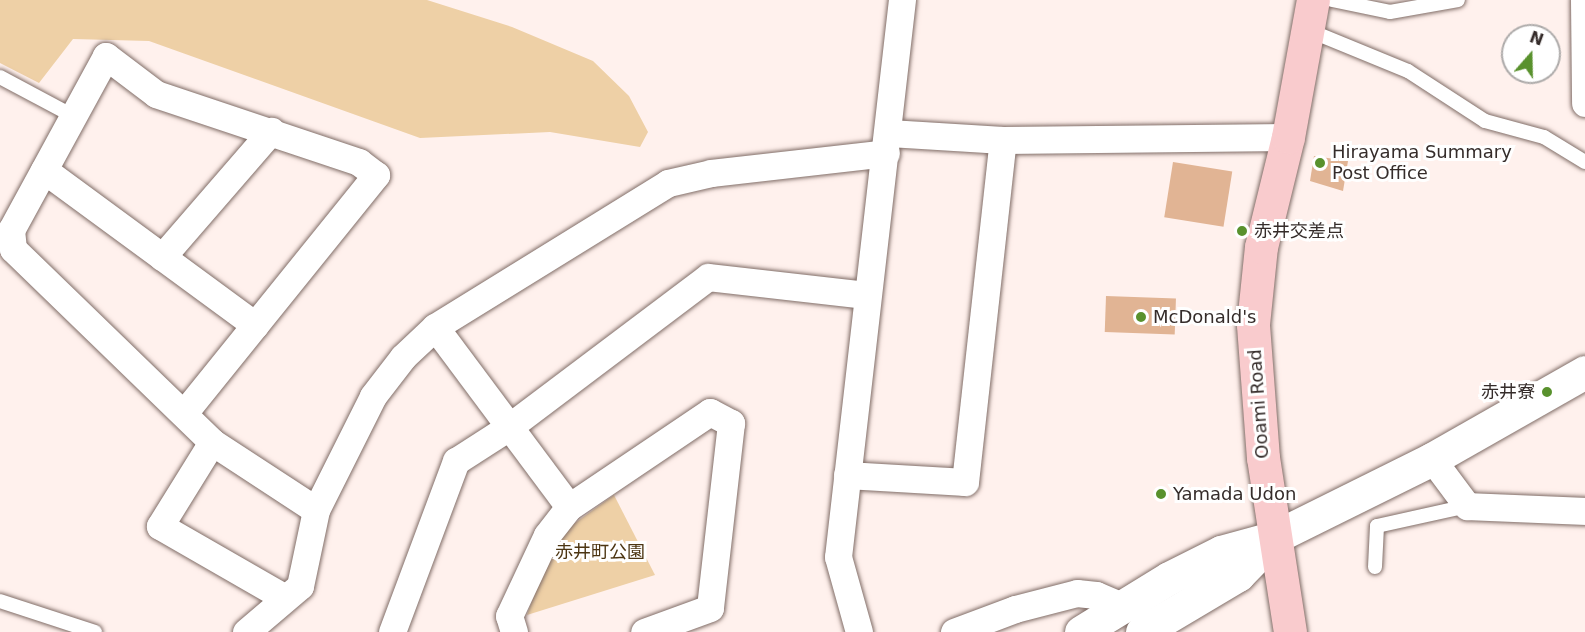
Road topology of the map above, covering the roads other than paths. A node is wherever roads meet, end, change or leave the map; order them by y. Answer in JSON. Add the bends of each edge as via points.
{"nodes":[{"id":1,"x":902,"y":0,"type":"edge"},
{"id":2,"x":1332,"y":0,"type":"edge"},
{"id":3,"x":1458,"y":0,"type":"edge"},
{"id":4,"x":1584,"y":0,"type":"edge"},
{"id":5,"x":1310,"y":15,"type":"edge"},
{"id":6,"x":1584,"y":52,"type":"edge"},
{"id":7,"x":0,"y":77,"type":"edge"},
{"id":8,"x":1585,"y":104,"type":"edge"},
{"id":9,"x":73,"y":116,"type":"junction"},
{"id":10,"x":271,"y":131,"type":"junction"},
{"id":11,"x":1288,"y":137,"type":"junction"},
{"id":12,"x":1003,"y":140,"type":"junction"},
{"id":13,"x":887,"y":143,"type":"junction"},
{"id":14,"x":1585,"y":162,"type":"edge"},
{"id":15,"x":44,"y":170,"type":"junction"},
{"id":16,"x":162,"y":257,"type":"junction"},
{"id":17,"x":866,"y":295,"type":"junction"},
{"id":18,"x":255,"y":325,"type":"junction"},
{"id":19,"x":435,"y":327,"type":"junction"},
{"id":20,"x":1585,"y":372,"type":"edge"},
{"id":21,"x":184,"y":413,"type":"junction"},
{"id":22,"x":509,"y":427,"type":"junction"},
{"id":23,"x":212,"y":442,"type":"junction"},
{"id":24,"x":1432,"y":459,"type":"junction"},
{"id":25,"x":847,"y":475,"type":"junction"},
{"id":26,"x":1467,"y":506,"type":"junction"},
{"id":27,"x":569,"y":507,"type":"junction"},
{"id":28,"x":316,"y":510,"type":"junction"},
{"id":29,"x":1585,"y":511,"type":"edge"},
{"id":30,"x":1275,"y":537,"type":"junction"},
{"id":31,"x":1375,"y":567,"type":"dead end"},
{"id":32,"x":285,"y":598,"type":"junction"},
{"id":33,"x":0,"y":601,"type":"edge"},
{"id":34,"x":1133,"y":619,"type":"edge"},
{"id":35,"x":95,"y":632,"type":"edge"},
{"id":36,"x":246,"y":632,"type":"edge"},
{"id":37,"x":392,"y":632,"type":"edge"},
{"id":38,"x":514,"y":632,"type":"edge"},
{"id":39,"x":644,"y":632,"type":"edge"},
{"id":40,"x":859,"y":632,"type":"edge"},
{"id":41,"x":954,"y":632,"type":"edge"},
{"id":42,"x":1081,"y":632,"type":"edge"},
{"id":43,"x":1290,"y":632,"type":"edge"}],
"edges":[{"from":1,"to":13,"type":"street"},
{"from":2,"to":3,"type":"lane","via":[[1390,12]]},
{"from":4,"to":6,"type":"street"},
{"from":5,"to":11,"type":"main road","name":"Ooami Road"},
{"from":5,"to":14,"type":"lane","via":[[1485,121],[1544,137]]},
{"from":6,"to":8,"type":"street"},
{"from":7,"to":9,"type":"lane"},
{"from":9,"to":10,"type":"street","via":[[106,56],[156,94]]},
{"from":9,"to":15,"type":"street"},
{"from":10,"to":16,"type":"street"},
{"from":10,"to":18,"type":"street","via":[[359,162],[376,175]]},
{"from":11,"to":12,"type":"street"},
{"from":11,"to":30,"type":"main road","name":"Ooami Road","via":[[1261,247],[1253,324],[1263,458]]},
{"from":12,"to":13,"type":"street"},
{"from":12,"to":25,"type":"street","via":[[965,482]]},
{"from":13,"to":17,"type":"street"},
{"from":13,"to":19,"type":"street","via":[[668,183]]},
{"from":15,"to":16,"type":"street"},
{"from":15,"to":21,"type":"street","via":[[11,230],[13,249]]},
{"from":16,"to":18,"type":"street"},
{"from":17,"to":22,"type":"street","via":[[708,276]]},
{"from":17,"to":25,"type":"street"},
{"from":18,"to":21,"type":"street"},
{"from":19,"to":22,"type":"street"},
{"from":19,"to":28,"type":"street","via":[[403,357],[374,396]]},
{"from":20,"to":24,"type":"street"},
{"from":21,"to":23,"type":"street"},
{"from":22,"to":27,"type":"street"},
{"from":22,"to":37,"type":"street","via":[[456,460]]},
{"from":23,"to":28,"type":"street"},
{"from":23,"to":32,"type":"street","via":[[160,526]]},
{"from":24,"to":26,"type":"street"},
{"from":24,"to":30,"type":"street"},
{"from":25,"to":40,"type":"street","via":[[838,557]]},
{"from":26,"to":29,"type":"street"},
{"from":26,"to":31,"type":"lane","via":[[1377,526]]},
{"from":27,"to":38,"type":"street","via":[[547,535],[509,616]]},
{"from":27,"to":39,"type":"street","via":[[710,412],[731,423],[710,608]]},
{"from":28,"to":32,"type":"street","via":[[300,586]]},
{"from":30,"to":34,"type":"street","via":[[1238,575]]},
{"from":30,"to":43,"type":"main road","name":"Ooami Road"},
{"from":32,"to":36,"type":"street"},
{"from":33,"to":35,"type":"lane"},
{"from":34,"to":41,"type":"street","via":[[1096,595],[1077,593],[1015,609]]},
{"from":34,"to":42,"type":"street"}]}
